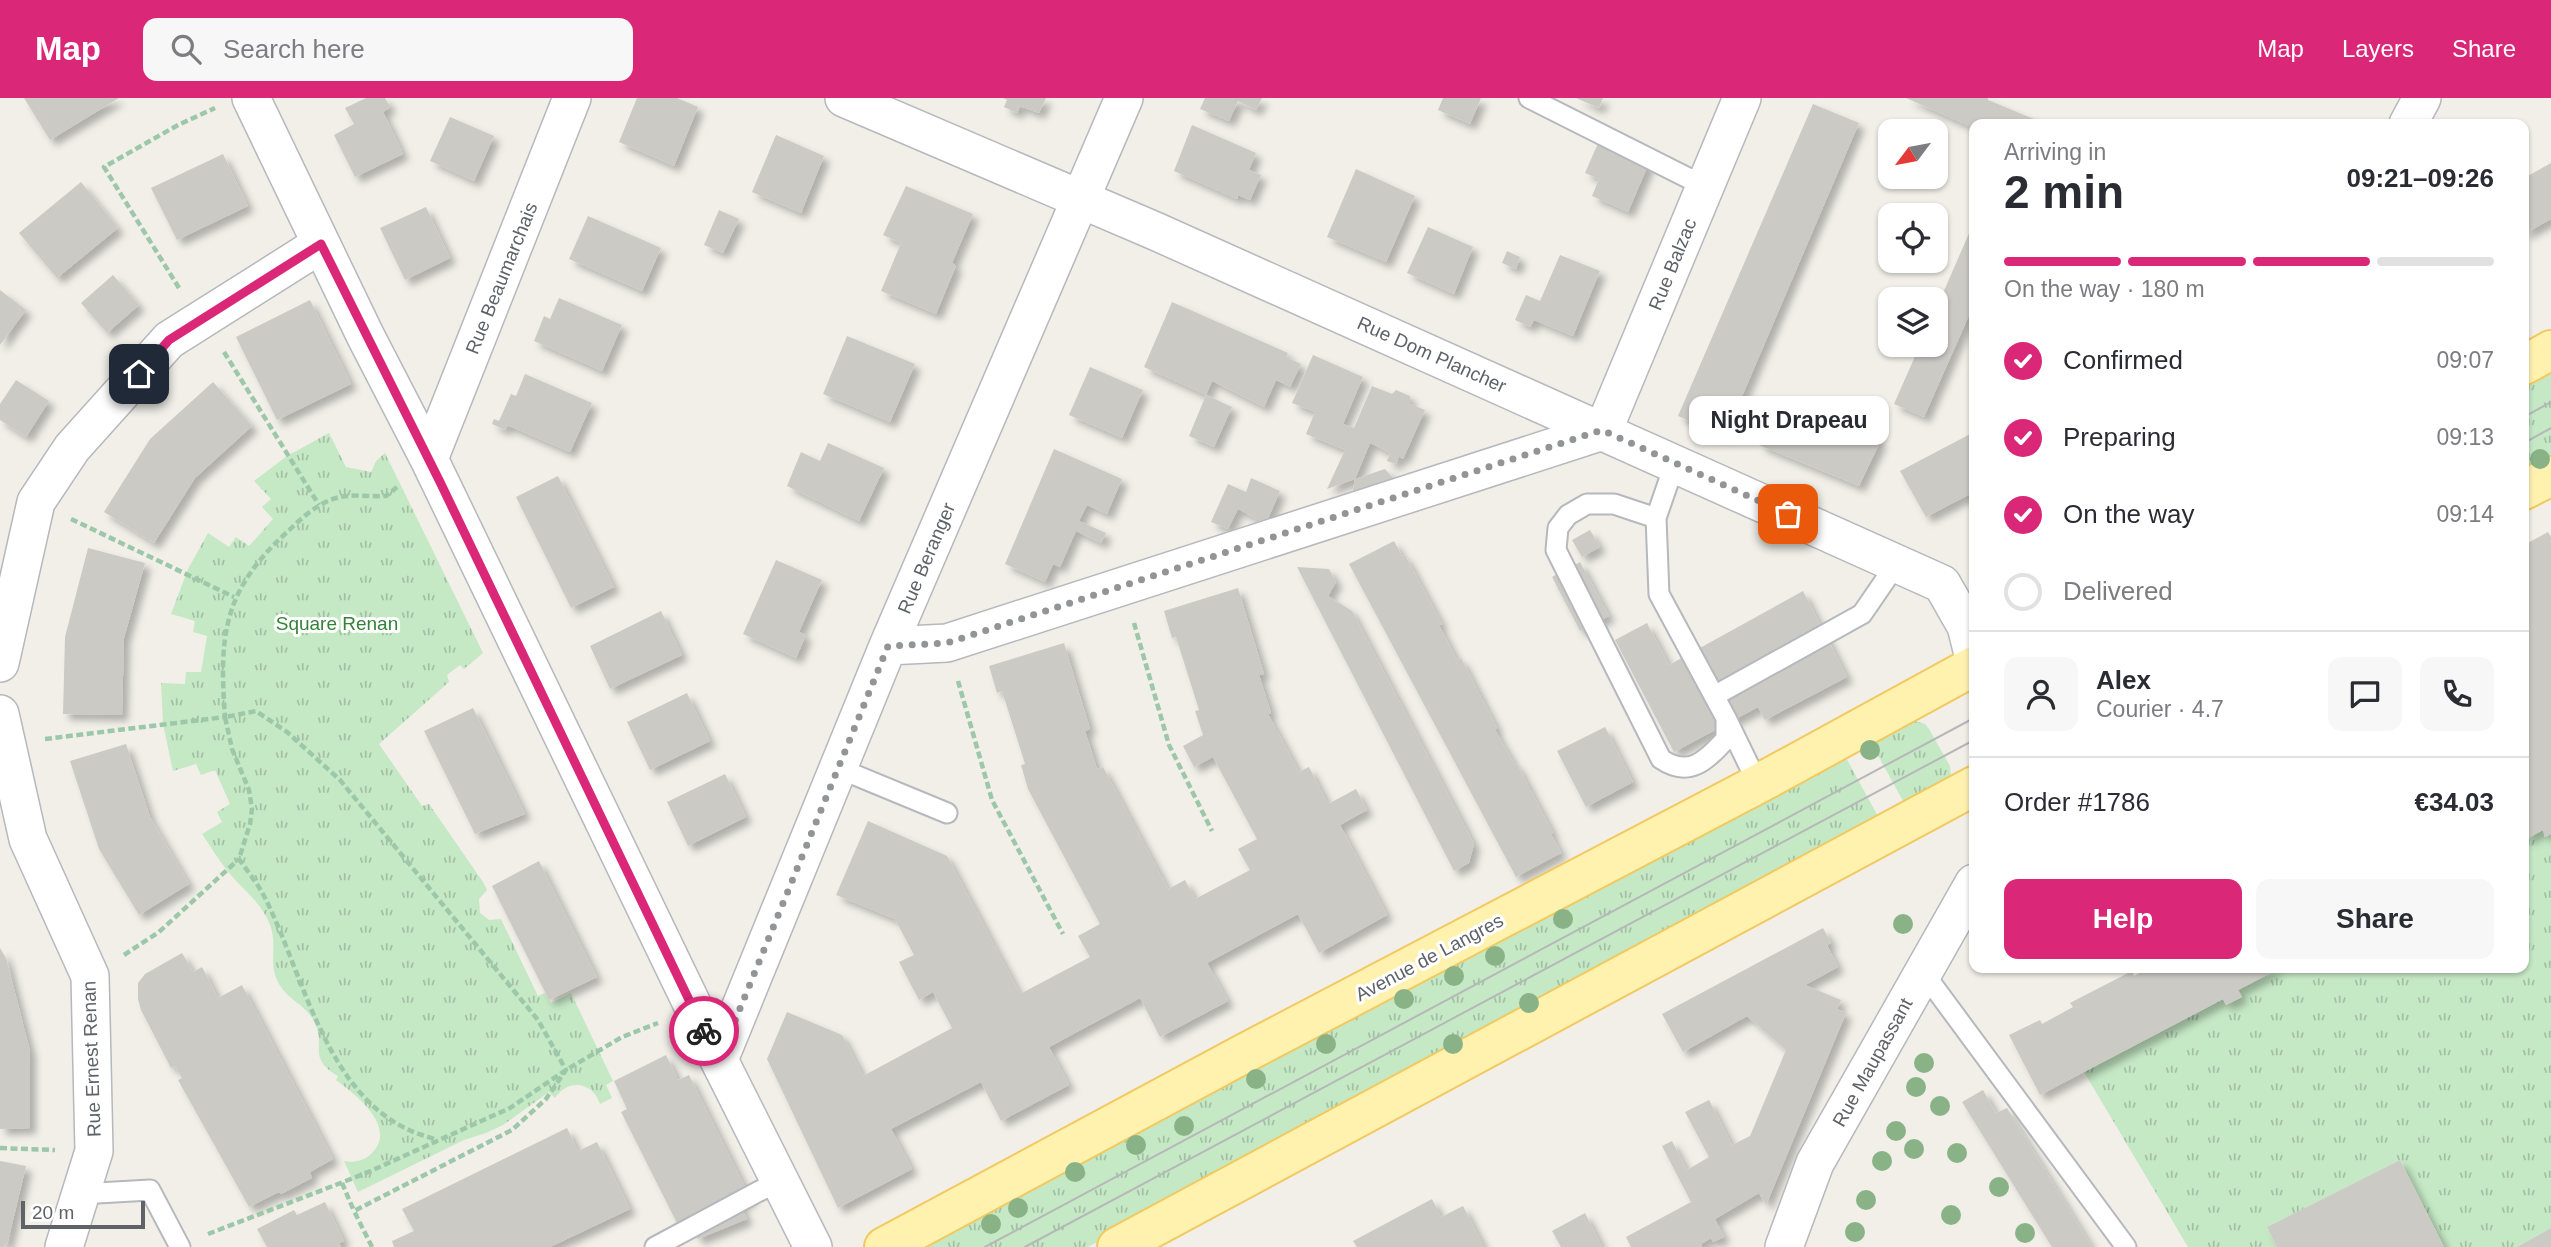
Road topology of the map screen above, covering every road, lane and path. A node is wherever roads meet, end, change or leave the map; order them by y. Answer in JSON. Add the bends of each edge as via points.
{"nodes":[{"id":1,"x":572,"y":98,"type":"edge"},
{"id":2,"x":844,"y":98,"type":"edge"},
{"id":3,"x":1124,"y":98,"type":"edge"},
{"id":4,"x":1529,"y":98,"type":"edge"},
{"id":5,"x":1742,"y":98,"type":"edge"},
{"id":6,"x":2422,"y":98,"type":"edge"},
{"id":7,"x":238,"y":101,"type":"edge"},
{"id":8,"x":2411,"y":119,"type":"edge"},
{"id":9,"x":1704,"y":186,"type":"junction"},
{"id":10,"x":1081,"y":199,"type":"junction"},
{"id":11,"x":321,"y":244,"type":"junction"},
{"id":12,"x":201,"y":320,"type":"junction"},
{"id":13,"x":2551,"y":350,"type":"edge"},
{"id":14,"x":2529,"y":362,"type":"edge"},
{"id":15,"x":1602,"y":430,"type":"junction"},
{"id":16,"x":429,"y":459,"type":"junction"},
{"id":17,"x":1675,"y":463,"type":"junction"},
{"id":18,"x":2551,"y":476,"type":"edge"},
{"id":19,"x":2529,"y":488,"type":"edge"},
{"id":20,"x":36,"y":502,"type":"junction"},
{"id":21,"x":319,"y":505,"type":"junction"},
{"id":22,"x":1656,"y":517,"type":"junction"},
{"id":23,"x":1898,"y":563,"type":"junction"},
{"id":24,"x":1123,"y":586,"type":"junction"},
{"id":25,"x":234,"y":597,"type":"junction"},
{"id":26,"x":1969,"y":638,"type":"edge"},
{"id":27,"x":947,"y":643,"type":"junction"},
{"id":28,"x":888,"y":646,"type":"junction"},
{"id":29,"x":0,"y":663,"type":"edge"},
{"id":30,"x":1969,"y":669,"type":"edge"},
{"id":31,"x":1714,"y":696,"type":"junction"},
{"id":32,"x":225,"y":717,"type":"junction"},
{"id":33,"x":1726,"y":718,"type":"junction"},
{"id":34,"x":3,"y":729,"type":"edge"},
{"id":35,"x":838,"y":768,"type":"junction"},
{"id":36,"x":1758,"y":784,"type":"junction"},
{"id":37,"x":1969,"y":789,"type":"edge"},
{"id":38,"x":947,"y":813,"type":"dead end"},
{"id":39,"x":1212,"y":831,"type":"dead end"},
{"id":40,"x":239,"y":859,"type":"junction"},
{"id":41,"x":1969,"y":902,"type":"edge"},
{"id":42,"x":1963,"y":925,"type":"edge"},
{"id":43,"x":1063,"y":934,"type":"dead end"},
{"id":44,"x":1923,"y":972,"type":"junction"},
{"id":45,"x":90,"y":976,"type":"junction"},
{"id":46,"x":656,"y":1023,"type":"dead end"},
{"id":47,"x":719,"y":1060,"type":"junction"},
{"id":48,"x":566,"y":1070,"type":"junction"},
{"id":49,"x":437,"y":1140,"type":"junction"},
{"id":50,"x":0,"y":1148,"type":"edge"},
{"id":51,"x":94,"y":1151,"type":"junction"},
{"id":52,"x":780,"y":1180,"type":"junction"},
{"id":53,"x":342,"y":1183,"type":"junction"},
{"id":54,"x":80,"y":1194,"type":"junction"},
{"id":55,"x":354,"y":1211,"type":"junction"},
{"id":56,"x":180,"y":1246,"type":"edge"},
{"id":57,"x":64,"y":1247,"type":"edge"},
{"id":58,"x":372,"y":1247,"type":"edge"},
{"id":59,"x":655,"y":1247,"type":"edge"},
{"id":60,"x":813,"y":1247,"type":"edge"},
{"id":61,"x":884,"y":1247,"type":"edge"},
{"id":62,"x":1117,"y":1247,"type":"edge"},
{"id":63,"x":1784,"y":1247,"type":"edge"},
{"id":64,"x":2126,"y":1247,"type":"edge"}],
"edges":[{"from":1,"to":16,"type":"street","name":"Rue Beaumarchais"},
{"from":2,"to":10,"type":"street","name":"Rue Dom Plancher"},
{"from":3,"to":10,"type":"street","name":"Rue Beranger"},
{"from":4,"to":9,"type":"lane"},
{"from":5,"to":9,"type":"street","name":"Rue Balzac"},
{"from":6,"to":8,"type":"street"},
{"from":7,"to":11,"type":"street"},
{"from":7,"to":12,"type":"path","via":[[178,125],[104,167]]},
{"from":9,"to":15,"type":"street","name":"Rue Balzac"},
{"from":10,"to":15,"type":"street","name":"Rue Dom Plancher"},
{"from":10,"to":28,"type":"street","name":"Rue Beranger"},
{"from":11,"to":12,"type":"street"},
{"from":11,"to":16,"type":"street"},
{"from":12,"to":20,"type":"street","via":[[169,340],[72,448]]},
{"from":12,"to":21,"type":"path"},
{"from":13,"to":14,"type":"main road"},
{"from":15,"to":17,"type":"street","name":"Rue Dom Plancher"},
{"from":15,"to":24,"type":"street"},
{"from":16,"to":21,"type":"path","via":[[386,496],[336,497]]},
{"from":16,"to":47,"type":"street"},
{"from":17,"to":22,"type":"lane"},
{"from":17,"to":23,"type":"street","name":"Rue Dom Plancher"},
{"from":18,"to":19,"type":"main road"},
{"from":20,"to":25,"type":"path"},
{"from":20,"to":29,"type":"street"},
{"from":21,"to":25,"type":"path","via":[[274,544]]},
{"from":22,"to":31,"type":"lane","via":[[1659,594]]},
{"from":22,"to":33,"type":"lane","via":[[1614,504],[1587,504],[1568,514],[1558,528],[1556,550],[1661,759],[1673,768],[1688,768],[1710,757],[1726,739]]},
{"from":23,"to":26,"type":"street","name":"Rue Dom Plancher","via":[[1942,584]]},
{"from":23,"to":31,"type":"lane","via":[[1862,614]]},
{"from":24,"to":27,"type":"street"},
{"from":24,"to":39,"type":"path","via":[[1169,745]]},
{"from":25,"to":32,"type":"path","via":[[222,671]]},
{"from":27,"to":28,"type":"street"},
{"from":27,"to":43,"type":"path","via":[[992,800]]},
{"from":28,"to":35,"type":"street","name":"Rue Beranger"},
{"from":30,"to":36,"type":"main road","name":"Avenue de Langres"},
{"from":31,"to":33,"type":"lane"},
{"from":32,"to":34,"type":"path"},
{"from":32,"to":40,"type":"path","via":[[252,809]]},
{"from":32,"to":48,"type":"path","via":[[256,711],[340,780],[538,1020]]},
{"from":33,"to":36,"type":"lane"},
{"from":34,"to":45,"type":"street","name":"Rue Ernest Renan","via":[[27,839]]},
{"from":35,"to":38,"type":"lane"},
{"from":35,"to":47,"type":"street","name":"Rue Beranger"},
{"from":36,"to":61,"type":"main road","name":"Avenue de Langres"},
{"from":37,"to":62,"type":"main road"},
{"from":40,"to":45,"type":"path","via":[[159,932]]},
{"from":40,"to":49,"type":"path","via":[[265,898],[335,1059],[382,1113],[406,1129]]},
{"from":41,"to":42,"type":"street","name":"Rue Maupassant"},
{"from":42,"to":44,"type":"street","name":"Rue Maupassant"},
{"from":44,"to":63,"type":"street","name":"Rue Maupassant","via":[[1815,1163]]},
{"from":44,"to":64,"type":"lane"},
{"from":45,"to":51,"type":"street","name":"Rue Ernest Renan"},
{"from":46,"to":48,"type":"path"},
{"from":47,"to":52,"type":"street"},
{"from":48,"to":49,"type":"path","via":[[510,1108]]},
{"from":48,"to":55,"type":"path","via":[[546,1099],[512,1129]]},
{"from":49,"to":53,"type":"path"},
{"from":50,"to":51,"type":"path"},
{"from":51,"to":54,"type":"street","name":"Rue Ernest Renan"},
{"from":52,"to":59,"type":"lane"},
{"from":52,"to":60,"type":"street"},
{"from":53,"to":55,"type":"path"},
{"from":53,"to":56,"type":"path"},
{"from":54,"to":56,"type":"lane","via":[[150,1190]]},
{"from":54,"to":57,"type":"street","name":"Rue Ernest Renan"},
{"from":55,"to":58,"type":"path"}]}
